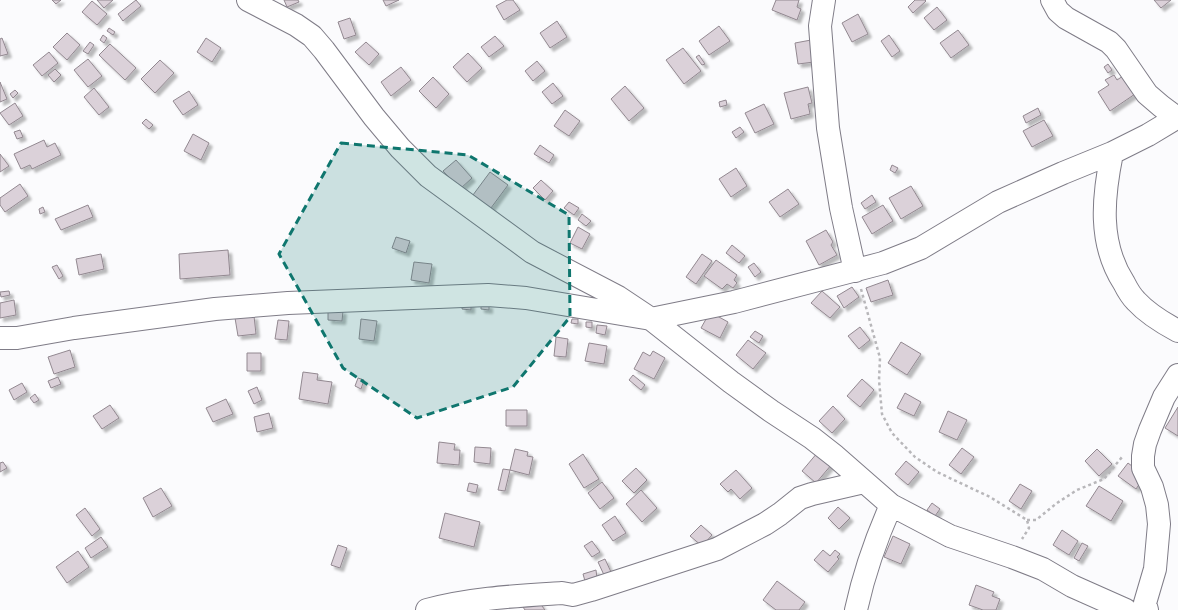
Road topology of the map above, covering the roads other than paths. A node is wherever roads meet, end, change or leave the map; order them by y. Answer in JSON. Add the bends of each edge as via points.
{"nodes":[{"id":1,"x":248,"y":0,"type":"edge"},
{"id":2,"x":824,"y":0,"type":"edge"},
{"id":3,"x":1052,"y":0,"type":"edge"},
{"id":4,"x":1178,"y":117,"type":"edge"},
{"id":5,"x":1112,"y":153,"type":"junction"},
{"id":6,"x":855,"y":271,"type":"junction"},
{"id":7,"x":651,"y":319,"type":"junction"},
{"id":8,"x":1178,"y":331,"type":"edge"},
{"id":9,"x":0,"y":338,"type":"edge"},
{"id":10,"x":1178,"y":375,"type":"edge"},
{"id":11,"x":864,"y":482,"type":"junction"},
{"id":12,"x":891,"y":505,"type":"junction"},
{"id":13,"x":581,"y":603,"type":"edge"},
{"id":14,"x":1095,"y":604,"type":"edge"},
{"id":15,"x":427,"y":610,"type":"edge"},
{"id":16,"x":856,"y":610,"type":"edge"},
{"id":17,"x":1126,"y":610,"type":"edge"},
{"id":18,"x":1147,"y":610,"type":"edge"}],
"edges":[{"from":1,"to":7,"type":"street","via":[[312,36],[400,148],[428,176],[532,252],[618,297]]},
{"from":2,"to":6,"type":"street","via":[[820,26],[828,128],[842,214]]},
{"from":3,"to":4,"type":"street","via":[[1058,11],[1066,18],[1109,42],[1147,94]]},
{"from":4,"to":5,"type":"street"},
{"from":5,"to":6,"type":"street","via":[[998,202],[921,248]]},
{"from":5,"to":8,"type":"street","via":[[1104,209],[1106,240],[1112,259],[1135,300]]},
{"from":6,"to":7,"type":"street","via":[[734,302]]},
{"from":7,"to":9,"type":"street","via":[[526,298],[480,296],[222,308],[17,338]]},
{"from":7,"to":11,"type":"street","via":[[771,411],[812,438]]},
{"from":10,"to":18,"type":"street","via":[[1164,397],[1145,444],[1143,456],[1143,468],[1152,487],[1159,524],[1155,569],[1145,603]]},
{"from":11,"to":12,"type":"street"},
{"from":11,"to":13,"type":"street","via":[[800,498],[780,514],[741,538]]},
{"from":12,"to":14,"type":"street","via":[[950,536],[1043,569],[1072,586]]},
{"from":12,"to":16,"type":"street","via":[[872,552]]},
{"from":13,"to":15,"type":"street","via":[[562,593],[492,598]]},
{"from":14,"to":17,"type":"street"}]}
